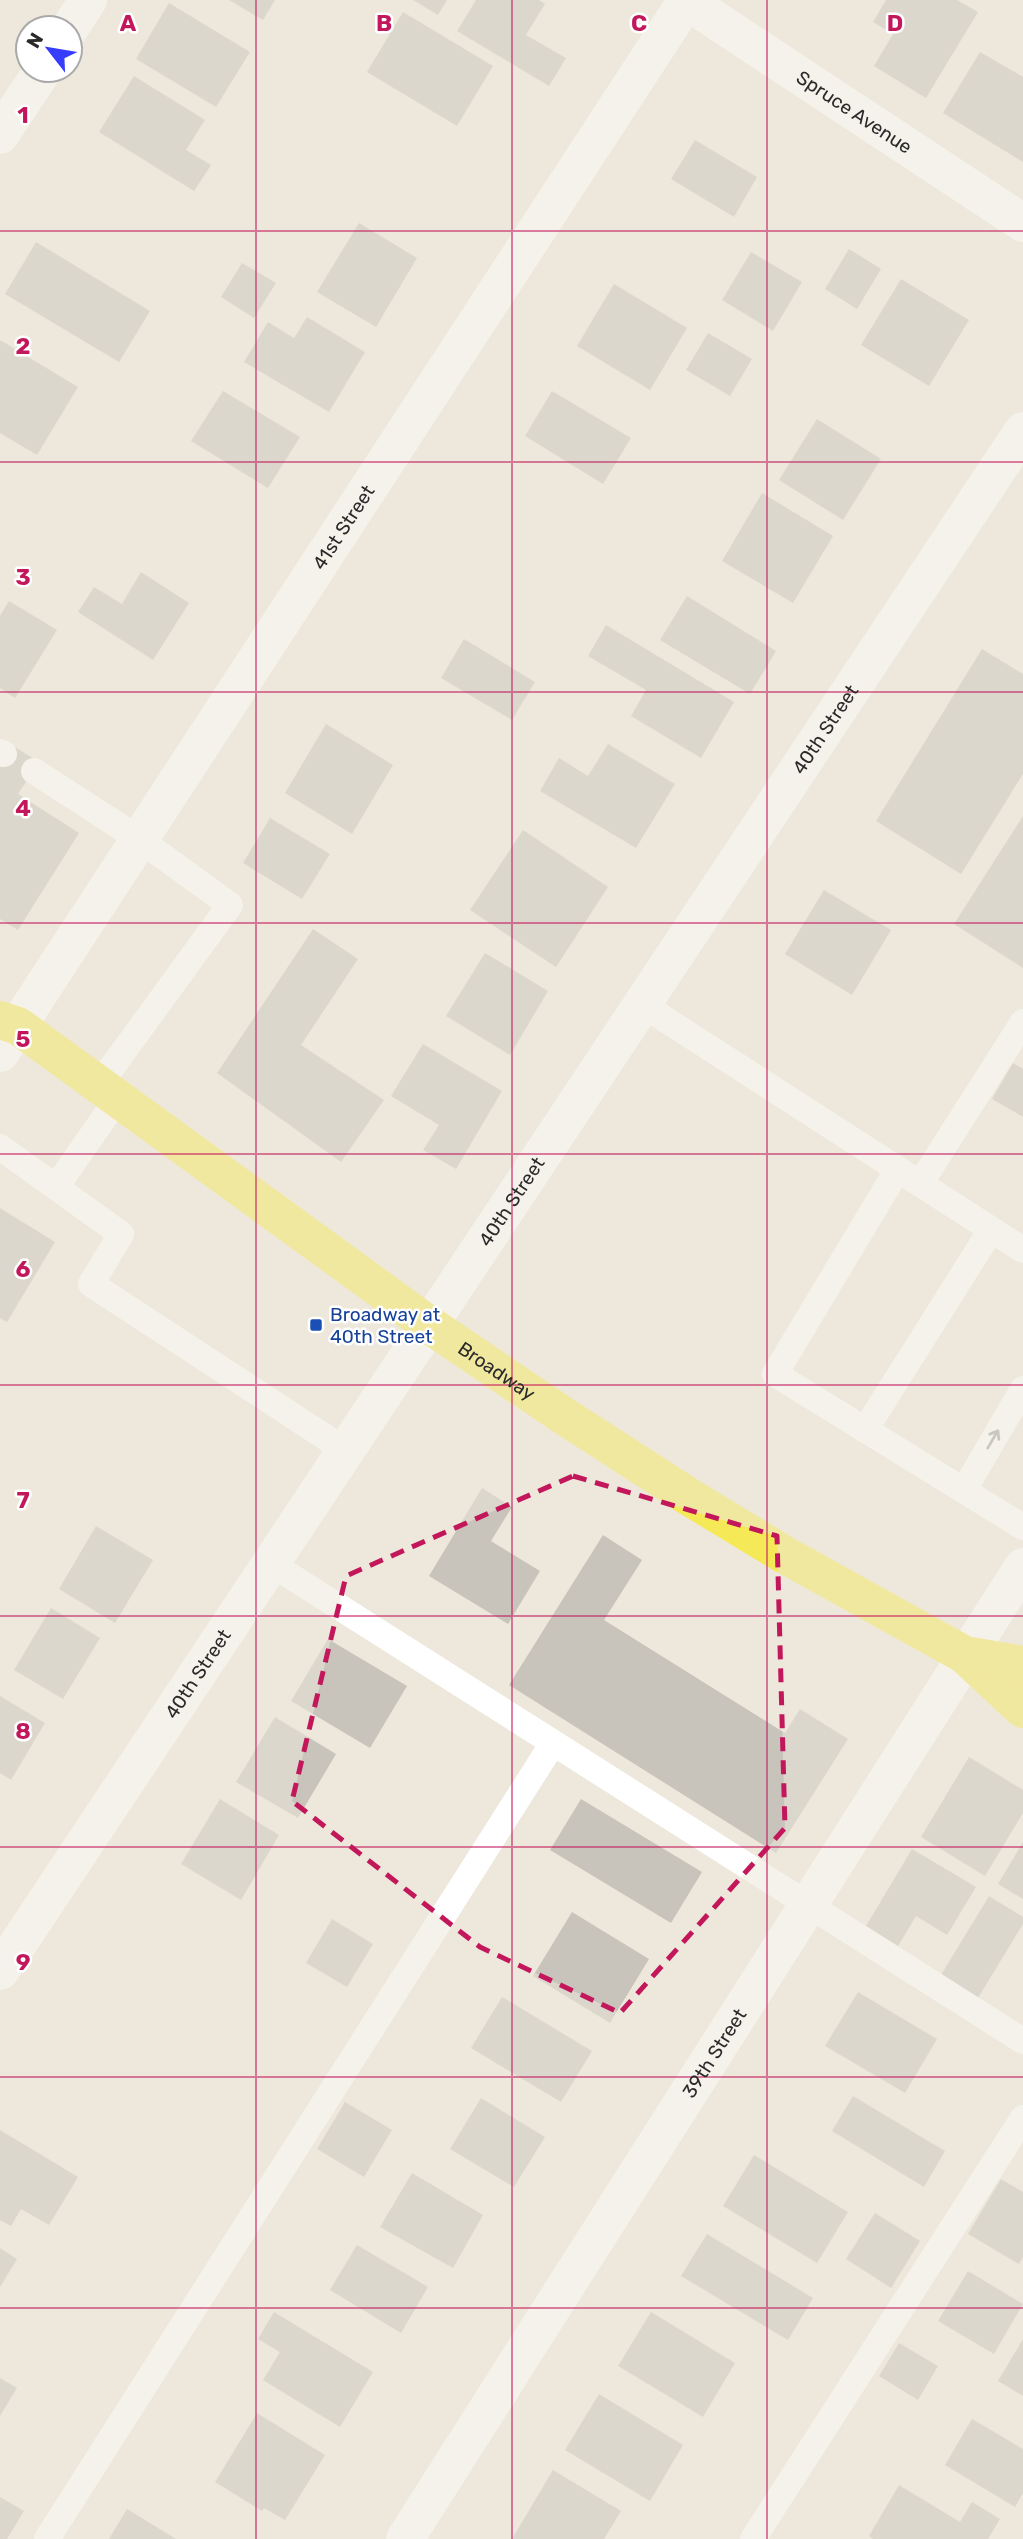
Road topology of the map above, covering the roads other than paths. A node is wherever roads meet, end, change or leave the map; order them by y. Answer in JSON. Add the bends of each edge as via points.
{"nodes":[{"id":1,"x":686,"y":0,"type":"edge"},
{"id":2,"x":34,"y":84,"type":"edge"},
{"id":3,"x":0,"y":135,"type":"edge"},
{"id":4,"x":1023,"y":223,"type":"edge"},
{"id":5,"x":1023,"y":431,"type":"edge"},
{"id":6,"x":34,"y":771,"type":"dead end"},
{"id":7,"x":139,"y":839,"type":"junction"},
{"id":8,"x":643,"y":1005,"type":"junction"},
{"id":9,"x":1023,"y":1021,"type":"edge"},
{"id":10,"x":5,"y":1024,"type":"edge"},
{"id":11,"x":109,"y":1092,"type":"junction"},
{"id":12,"x":0,"y":1147,"type":"edge"},
{"id":13,"x":898,"y":1169,"type":"junction"},
{"id":14,"x":920,"y":1184,"type":"junction"},
{"id":15,"x":56,"y":1187,"type":"junction"},
{"id":16,"x":991,"y":1230,"type":"junction"},
{"id":17,"x":1023,"y":1250,"type":"edge"},
{"id":18,"x":428,"y":1324,"type":"junction"},
{"id":19,"x":1023,"y":1389,"type":"edge"},
{"id":20,"x":865,"y":1430,"type":"junction"},
{"id":21,"x":345,"y":1450,"type":"junction"},
{"id":22,"x":964,"y":1490,"type":"junction"},
{"id":23,"x":1023,"y":1527,"type":"edge"},
{"id":24,"x":270,"y":1563,"type":"junction"},
{"id":25,"x":1023,"y":1567,"type":"edge"},
{"id":26,"x":965,"y":1655,"type":"junction"},
{"id":27,"x":1023,"y":1665,"type":"edge"},
{"id":28,"x":1023,"y":1709,"type":"edge"},
{"id":29,"x":553,"y":1743,"type":"junction"},
{"id":30,"x":808,"y":1904,"type":"junction"},
{"id":31,"x":0,"y":1971,"type":"edge"},
{"id":32,"x":1023,"y":2041,"type":"edge"},
{"id":33,"x":1023,"y":2118,"type":"edge"},
{"id":34,"x":47,"y":2539,"type":"edge"},
{"id":35,"x":405,"y":2539,"type":"edge"},
{"id":36,"x":753,"y":2539,"type":"edge"}],
"edges":[{"from":1,"to":4,"type":"street","name":"Spruce Avenue"},
{"from":1,"to":7,"type":"street","name":"41st Street"},
{"from":2,"to":3,"type":"street"},
{"from":5,"to":8,"type":"street","name":"40th Street"},
{"from":6,"to":7,"type":"lane"},
{"from":7,"to":10,"type":"street","name":"41st Street"},
{"from":7,"to":11,"type":"lane","via":[[230,905]]},
{"from":8,"to":13,"type":"lane"},
{"from":8,"to":18,"type":"street","name":"40th Street"},
{"from":9,"to":14,"type":"lane"},
{"from":10,"to":11,"type":"main road","name":"Broadway"},
{"from":11,"to":15,"type":"lane"},
{"from":11,"to":18,"type":"main road","name":"Broadway"},
{"from":12,"to":15,"type":"lane"},
{"from":13,"to":14,"type":"lane"},
{"from":13,"to":20,"type":"lane","via":[[775,1374]]},
{"from":14,"to":16,"type":"lane"},
{"from":15,"to":21,"type":"lane","via":[[121,1234],[91,1284]]},
{"from":16,"to":17,"type":"lane"},
{"from":16,"to":20,"type":"lane"},
{"from":18,"to":21,"type":"street","name":"40th Street"},
{"from":18,"to":26,"type":"main road","name":"Broadway","via":[[691,1498]]},
{"from":22,"to":19,"type":"lane","one_way":true},
{"from":20,"to":22,"type":"lane"},
{"from":21,"to":24,"type":"street","name":"40th Street"},
{"from":22,"to":23,"type":"lane"},
{"from":24,"to":29,"type":"lane"},
{"from":24,"to":31,"type":"street","name":"40th Street"},
{"from":25,"to":26,"type":"street","name":"39th Street"},
{"from":26,"to":27,"type":"main road","name":"Broadway"},
{"from":26,"to":28,"type":"main road","name":"Broadway"},
{"from":26,"to":30,"type":"street","name":"39th Street"},
{"from":29,"to":30,"type":"lane"},
{"from":29,"to":34,"type":"lane"},
{"from":30,"to":32,"type":"lane"},
{"from":30,"to":35,"type":"street","name":"39th Street"},
{"from":33,"to":36,"type":"lane"}]}
